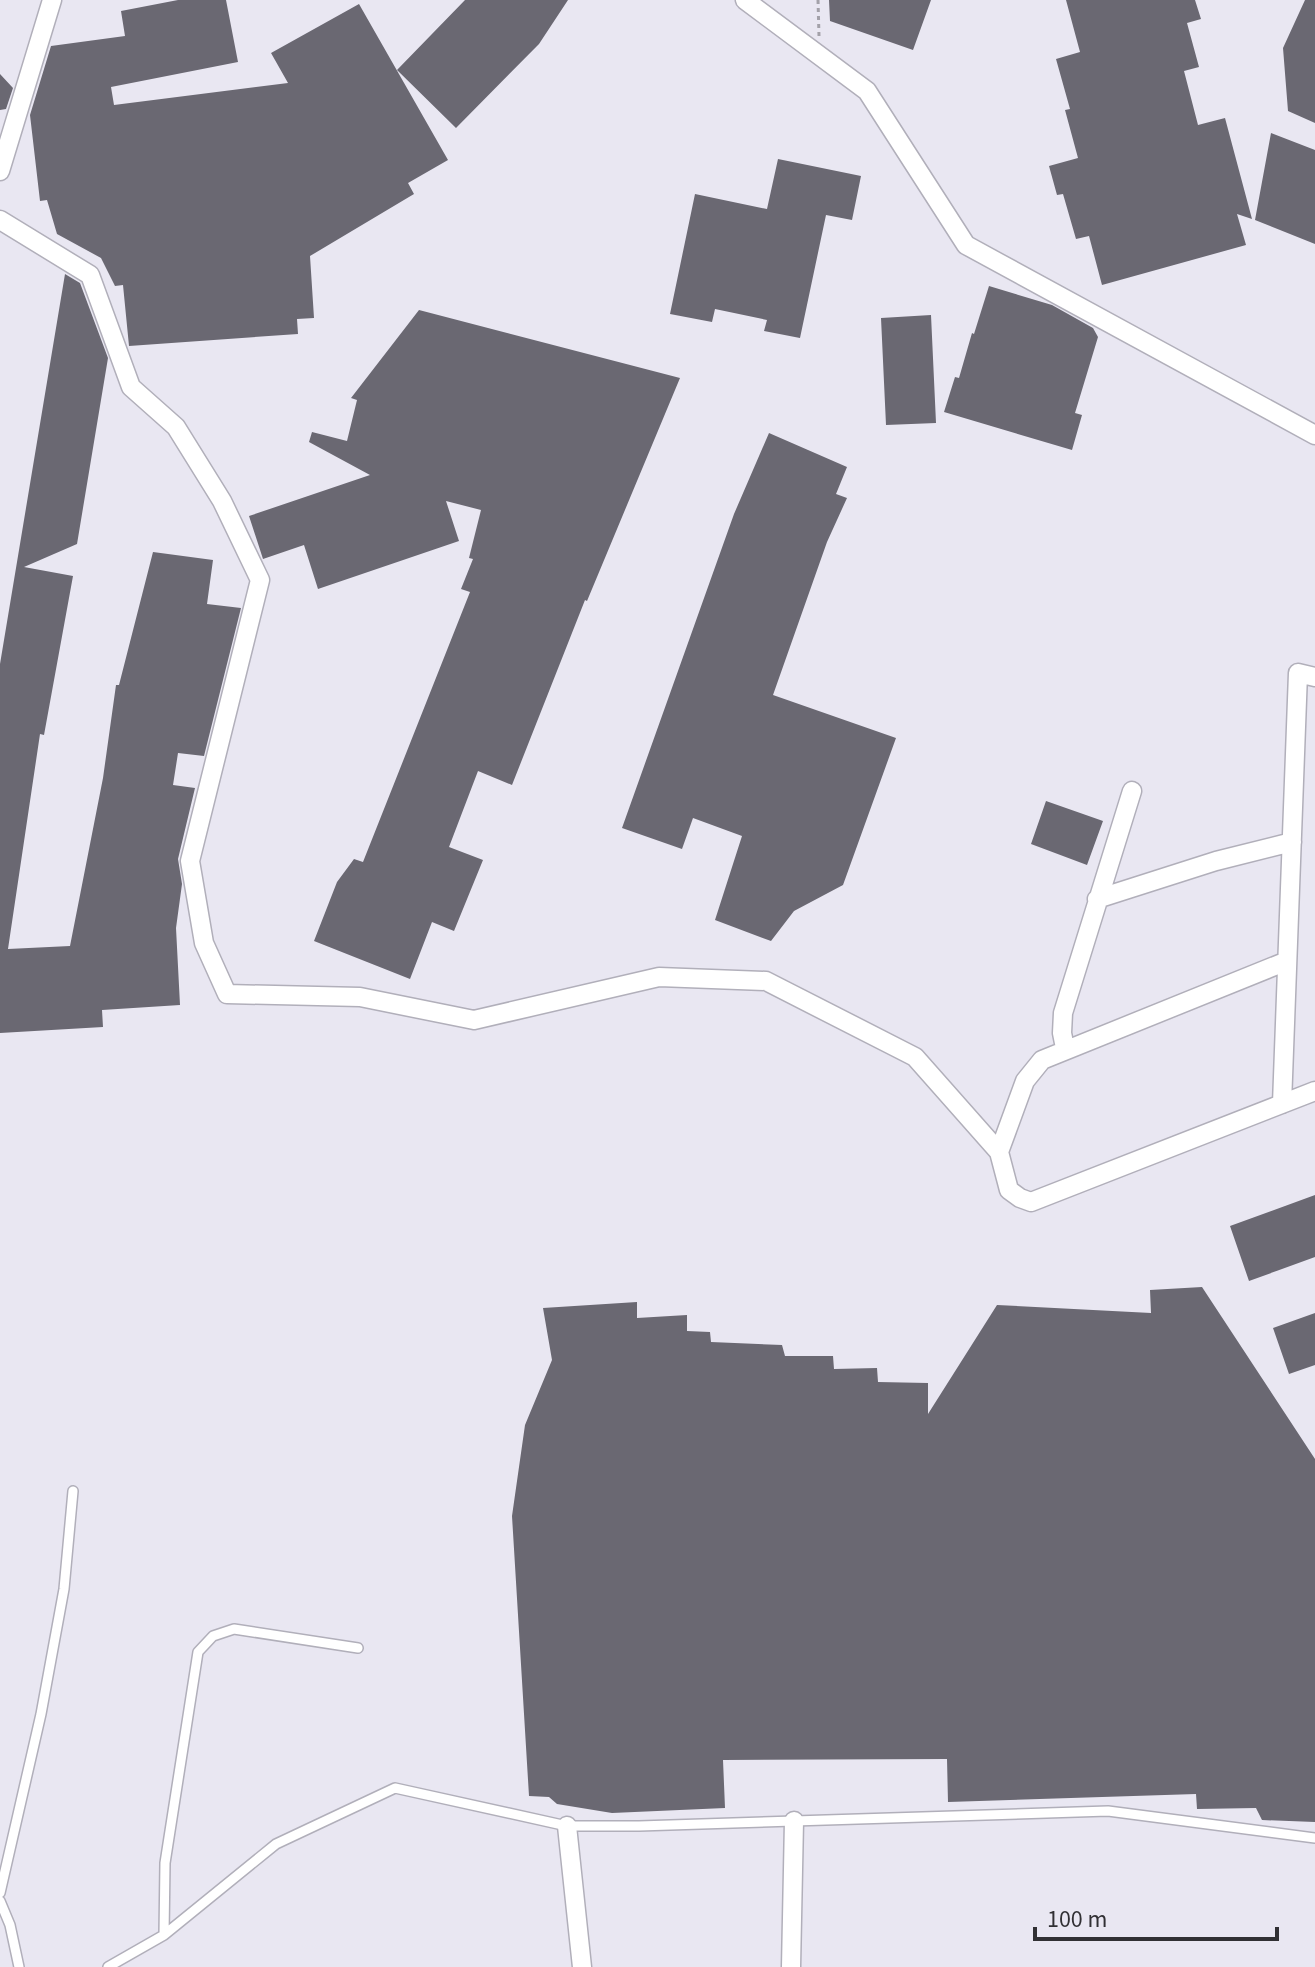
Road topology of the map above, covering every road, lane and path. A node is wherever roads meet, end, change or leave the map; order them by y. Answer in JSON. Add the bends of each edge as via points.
{"nodes":[{"id":1,"x":52,"y":0,"type":"edge"},
{"id":2,"x":745,"y":0,"type":"edge"},
{"id":3,"x":818,"y":0,"type":"edge"},
{"id":4,"x":820,"y":56,"type":"junction"},
{"id":5,"x":0,"y":171,"type":"edge"},
{"id":6,"x":0,"y":220,"type":"edge"},
{"id":7,"x":1315,"y":435,"type":"edge"},
{"id":8,"x":1315,"y":677,"type":"edge"},
{"id":9,"x":1132,"y":791,"type":"dead end"},
{"id":10,"x":1292,"y":842,"type":"junction"},
{"id":11,"x":1097,"y":899,"type":"junction"},
{"id":12,"x":1287,"y":961,"type":"junction"},
{"id":13,"x":1065,"y":1048,"type":"junction"},
{"id":14,"x":1315,"y":1091,"type":"edge"},
{"id":15,"x":1282,"y":1104,"type":"junction"},
{"id":16,"x":999,"y":1152,"type":"junction"},
{"id":17,"x":73,"y":1491,"type":"dead end"},
{"id":18,"x":358,"y":1648,"type":"dead end"},
{"id":19,"x":794,"y":1821,"type":"junction"},
{"id":20,"x":567,"y":1826,"type":"junction"},
{"id":21,"x":1315,"y":1838,"type":"edge"},
{"id":22,"x":0,"y":1893,"type":"edge"},
{"id":23,"x":0,"y":1901,"type":"edge"},
{"id":24,"x":164,"y":1935,"type":"junction"},
{"id":25,"x":19,"y":1967,"type":"edge"},
{"id":26,"x":108,"y":1967,"type":"edge"},
{"id":27,"x":582,"y":1967,"type":"edge"},
{"id":28,"x":791,"y":1967,"type":"edge"}],
"edges":[{"from":1,"to":5,"type":"street"},
{"from":2,"to":4,"type":"street"},
{"from":3,"to":4,"type":"path"},
{"from":4,"to":7,"type":"street","via":[[867,91],[966,245]]},
{"from":6,"to":16,"type":"street","via":[[90,275],[131,387],[176,427],[222,501],[260,580],[190,861],[204,943],[227,994],[360,997],[474,1020],[659,977],[766,981],[915,1057]]},
{"from":8,"to":10,"type":"street","via":[[1298,673]]},
{"from":9,"to":11,"type":"street"},
{"from":10,"to":11,"type":"street"},
{"from":10,"to":12,"type":"street"},
{"from":11,"to":13,"type":"street","via":[[1063,1013]]},
{"from":12,"to":13,"type":"street"},
{"from":12,"to":15,"type":"street"},
{"from":13,"to":16,"type":"street","via":[[1030,1073]]},
{"from":14,"to":15,"type":"street"},
{"from":15,"to":16,"type":"street","via":[[1031,1202],[1009,1190]]},
{"from":17,"to":22,"type":"lane","via":[[64,1589]]},
{"from":18,"to":24,"type":"lane","via":[[234,1629],[202,1646],[165,1863]]},
{"from":19,"to":20,"type":"lane"},
{"from":19,"to":21,"type":"lane","via":[[1108,1811]]},
{"from":19,"to":28,"type":"street"},
{"from":20,"to":24,"type":"lane","via":[[395,1788],[276,1844]]},
{"from":20,"to":27,"type":"street"},
{"from":23,"to":25,"type":"lane"},
{"from":24,"to":26,"type":"lane"}]}
